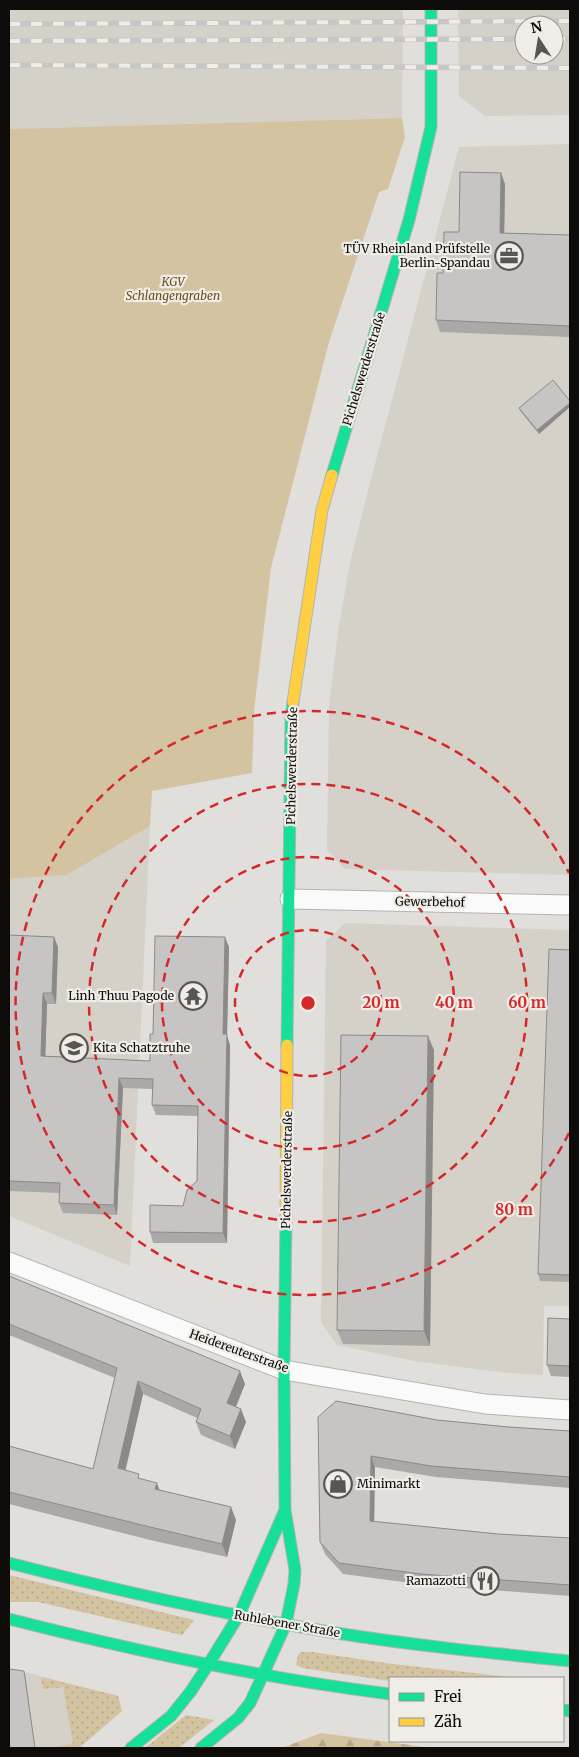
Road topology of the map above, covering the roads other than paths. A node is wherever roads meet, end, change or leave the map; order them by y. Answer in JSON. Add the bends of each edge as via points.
{"nodes":[{"id":1,"x":430,"y":9,"type":"edge"},
{"id":2,"x":290,"y":899,"type":"junction"},
{"id":3,"x":570,"y":905,"type":"edge"},
{"id":4,"x":9,"y":1262,"type":"edge"},
{"id":5,"x":284,"y":1370,"type":"junction"},
{"id":6,"x":570,"y":1410,"type":"edge"},
{"id":7,"x":285,"y":1510,"type":"junction"},
{"id":8,"x":9,"y":1563,"type":"edge"},
{"id":9,"x":239,"y":1615,"type":"junction"},
{"id":10,"x":9,"y":1618,"type":"edge"},
{"id":11,"x":286,"y":1624,"type":"junction"},
{"id":12,"x":570,"y":1661,"type":"edge"},
{"id":13,"x":208,"y":1666,"type":"junction"},
{"id":14,"x":263,"y":1675,"type":"junction"},
{"id":15,"x":389,"y":1694,"type":"edge"},
{"id":16,"x":131,"y":1748,"type":"edge"},
{"id":17,"x":201,"y":1748,"type":"edge"}],
"edges":[{"from":1,"to":2,"type":"street","name":"Pichelswerderstraße","via":[[430,127],[409,220],[322,510],[291,719]]},
{"from":2,"to":3,"type":"street","name":"Gewerbehof"},
{"from":2,"to":5,"type":"street","name":"Pichelswerderstraße"},
{"from":4,"to":5,"type":"street","name":"Heidereuterstraße"},
{"from":5,"to":6,"type":"street","name":"Heidereuterstraße","via":[[485,1404]]},
{"from":5,"to":7,"type":"street","name":"Pichelswerderstraße"},
{"from":7,"to":9,"type":"street","name":"Pichelswerderstraße"},
{"from":7,"to":11,"type":"street","name":"Pichelswerderstraße","via":[[296,1570]]},
{"from":8,"to":9,"type":"street","name":"Ruhlebener Straße"},
{"from":9,"to":11,"type":"street","name":"Ruhlebener Straße"},
{"from":9,"to":13,"type":"street","name":"Pichelswerderstraße"},
{"from":10,"to":13,"type":"street"},
{"from":11,"to":12,"type":"street","name":"Ruhlebener Straße"},
{"from":11,"to":14,"type":"street","name":"Pichelswerderstraße"},
{"from":13,"to":14,"type":"street"},
{"from":13,"to":16,"type":"street","name":"Pichelswerderstraße","via":[[170,1716]]},
{"from":14,"to":15,"type":"street"},
{"from":14,"to":17,"type":"street","name":"Pichelswerderstraße","via":[[250,1703],[238,1718]]}]}
